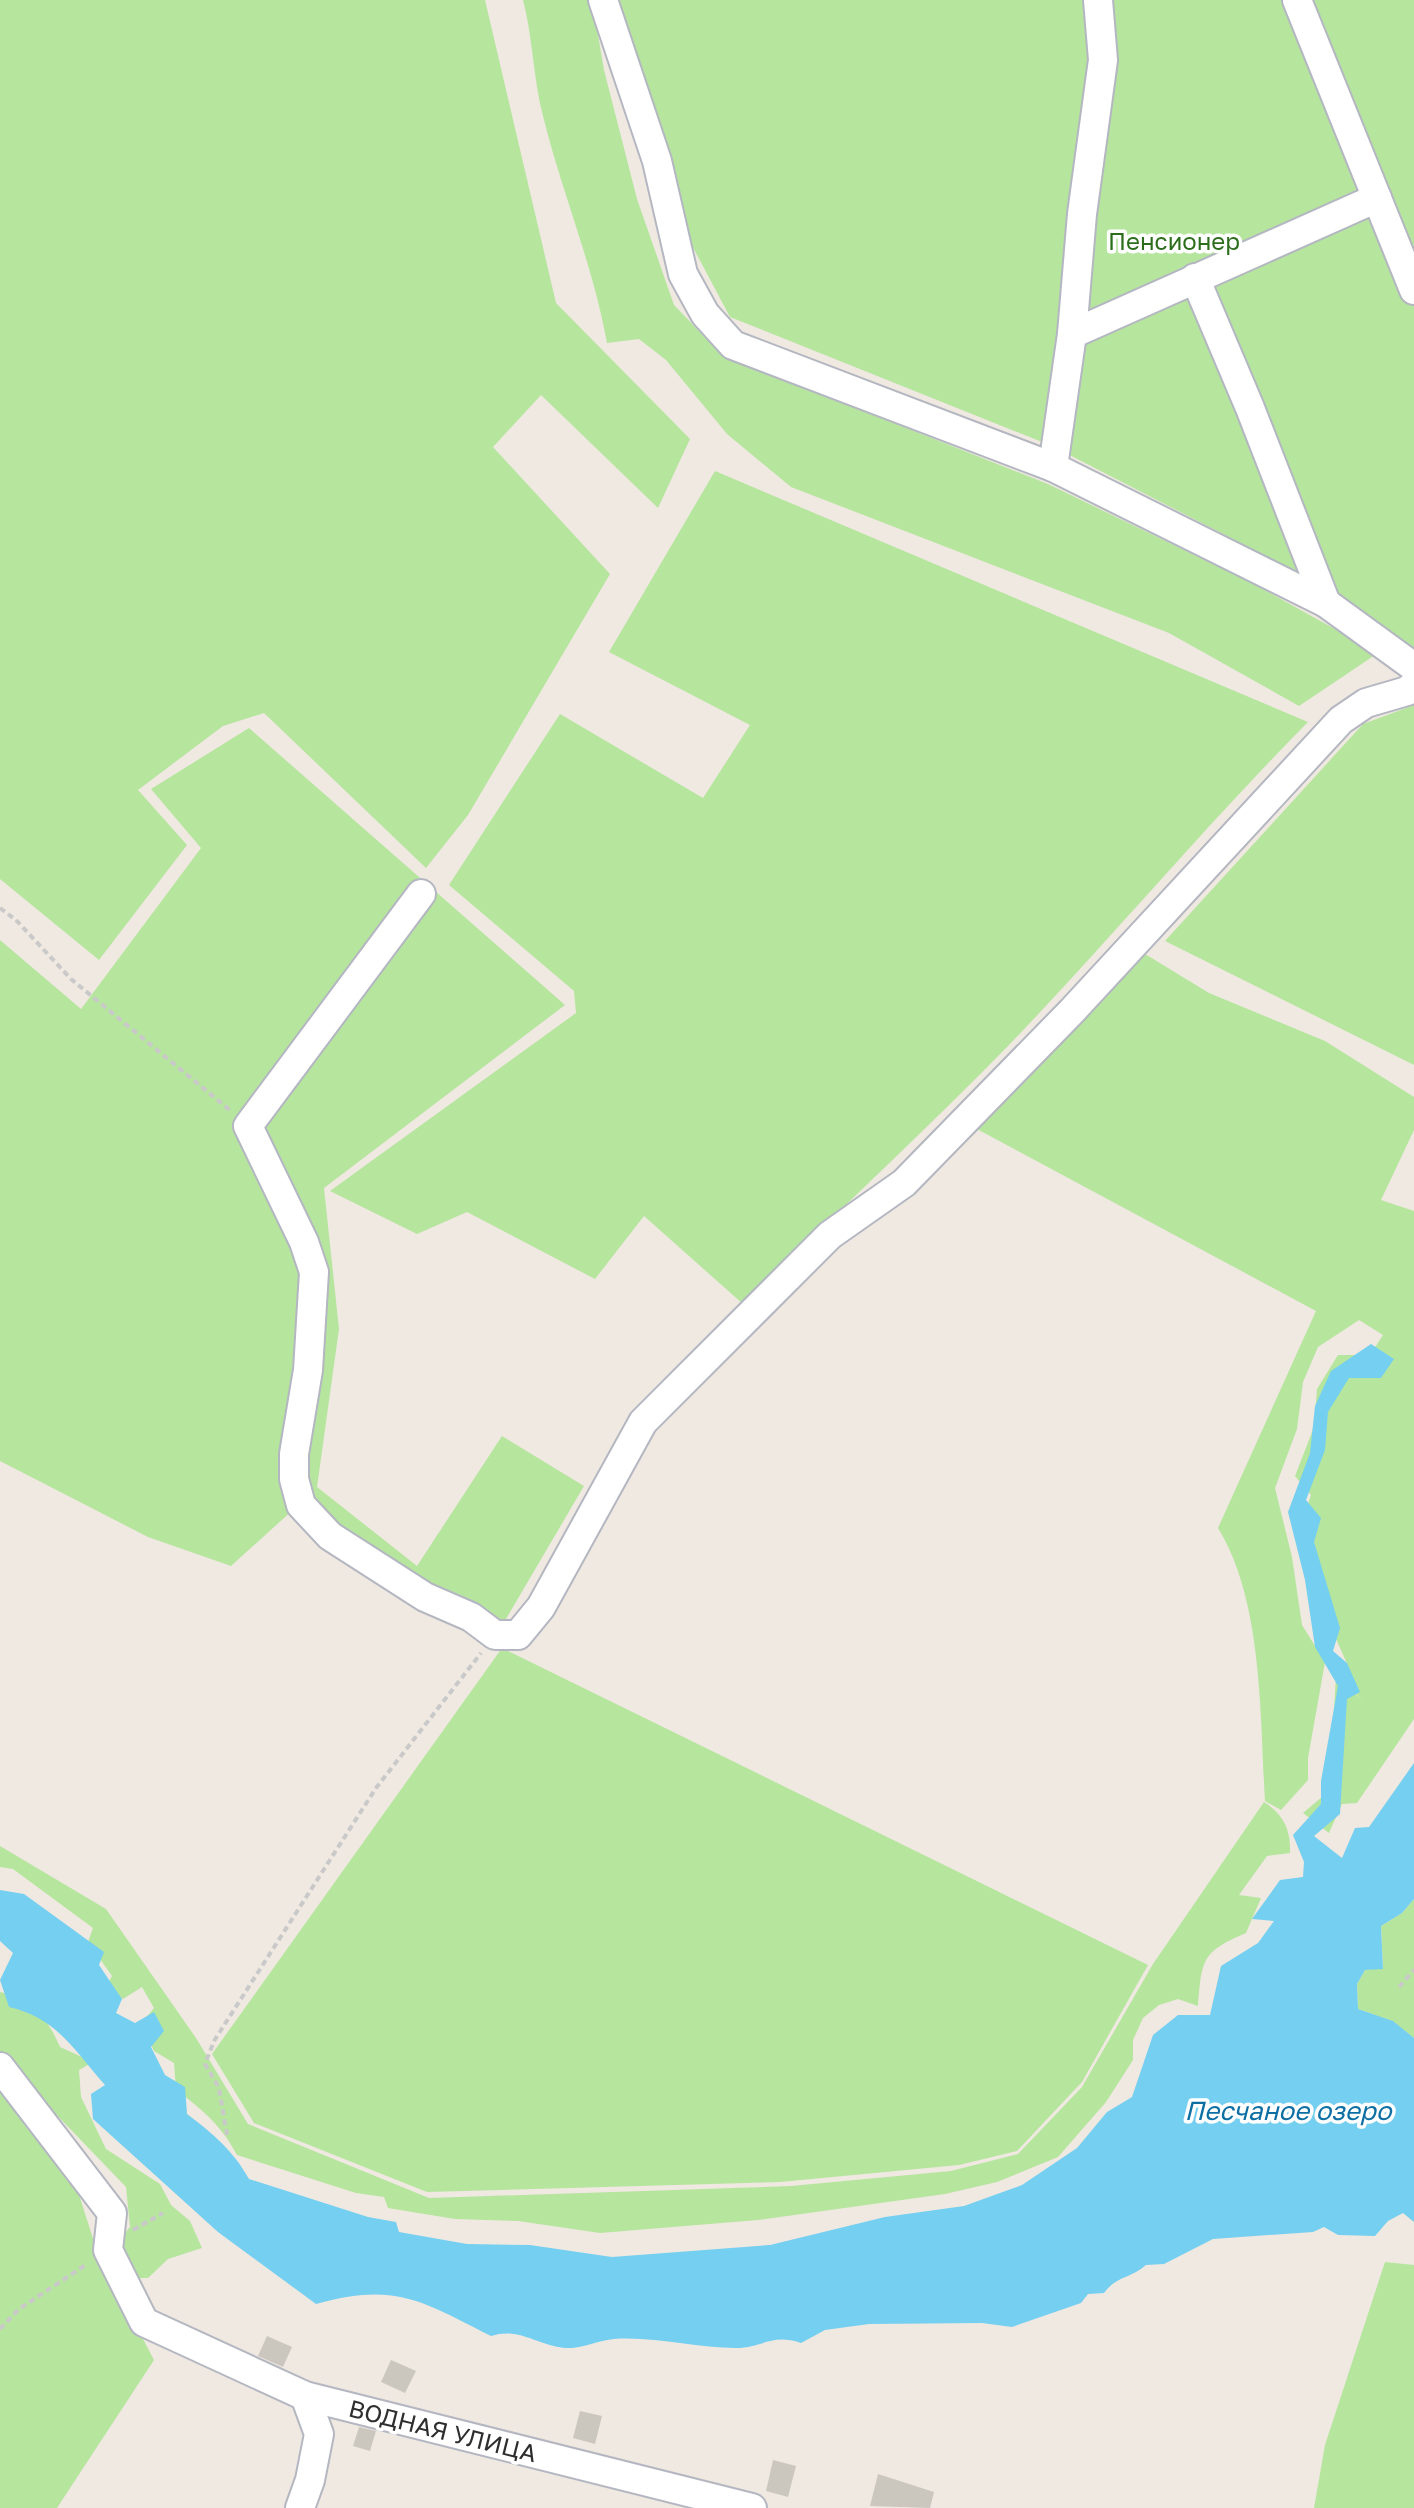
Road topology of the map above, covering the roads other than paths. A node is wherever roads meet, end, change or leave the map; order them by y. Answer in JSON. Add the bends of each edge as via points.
{"nodes":[{"id":1,"x":603,"y":0,"type":"edge"},
{"id":2,"x":1098,"y":0,"type":"edge"},
{"id":3,"x":1297,"y":0,"type":"edge"},
{"id":4,"x":1377,"y":198,"type":"junction"},
{"id":5,"x":1195,"y":278,"type":"junction"},
{"id":6,"x":1414,"y":290,"type":"edge"},
{"id":7,"x":1072,"y":334,"type":"junction"},
{"id":8,"x":1053,"y":467,"type":"junction"},
{"id":9,"x":1326,"y":603,"type":"junction"},
{"id":10,"x":1414,"y":667,"type":"edge"},
{"id":11,"x":1414,"y":685,"type":"edge"},
{"id":12,"x":421,"y":894,"type":"dead end"},
{"id":13,"x":0,"y":2067,"type":"edge"},
{"id":14,"x":305,"y":2396,"type":"junction"},
{"id":15,"x":300,"y":2508,"type":"edge"},
{"id":16,"x":752,"y":2508,"type":"edge"}],
"edges":[{"from":1,"to":8,"type":"street","via":[[657,161],[683,274],[705,314],[733,345]]},
{"from":2,"to":7,"type":"street","via":[[1103,60]]},
{"from":3,"to":4,"type":"street"},
{"from":4,"to":5,"type":"street"},
{"from":4,"to":6,"type":"street"},
{"from":5,"to":7,"type":"street"},
{"from":5,"to":9,"type":"street"},
{"from":7,"to":8,"type":"street"},
{"from":8,"to":9,"type":"street"},
{"from":9,"to":10,"type":"street"},
{"from":11,"to":12,"type":"street","via":[[1366,703],[1341,720],[1071,1012],[904,1183],[830,1235],[643,1422],[541,1607],[518,1635],[495,1635],[330,1536],[301,1505],[294,1479],[314,1272],[248,1126]]},
{"from":13,"to":14,"type":"street","name":"ВОДНАЯ УЛИЦА","via":[[112,2213],[108,2250],[144,2322]]},
{"from":14,"to":15,"type":"street","via":[[319,2434]]},
{"from":14,"to":16,"type":"street","name":"ВОДНАЯ УЛИЦА"}]}
